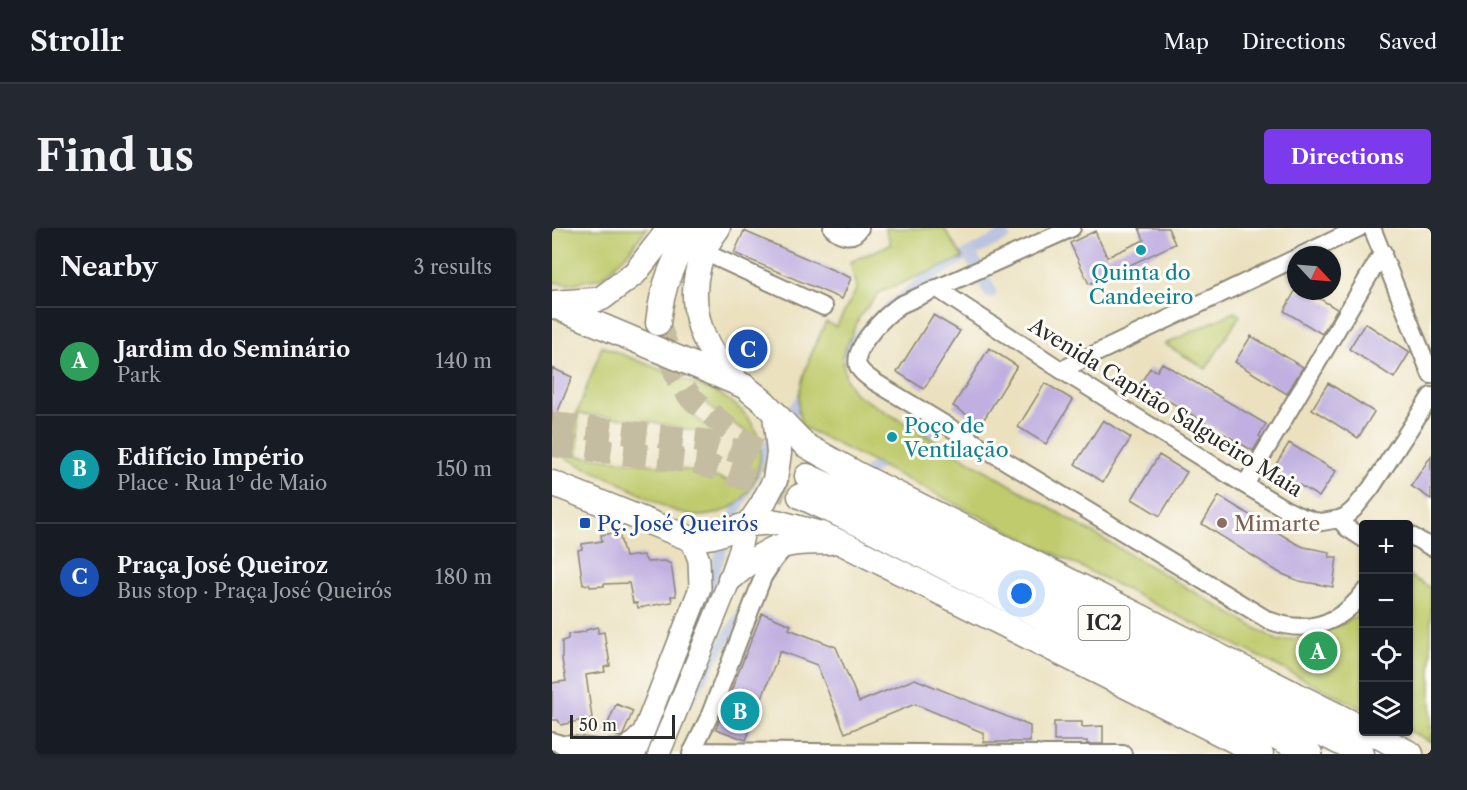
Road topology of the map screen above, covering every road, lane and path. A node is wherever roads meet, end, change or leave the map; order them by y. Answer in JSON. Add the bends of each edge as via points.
{"nodes":[{"id":1,"x":670,"y":228,"type":"edge"},
{"id":2,"x":694,"y":228,"type":"edge"},
{"id":3,"x":718,"y":228,"type":"edge"},
{"id":4,"x":832,"y":228,"type":"edge"},
{"id":5,"x":860,"y":228,"type":"edge"},
{"id":6,"x":1359,"y":228,"type":"edge"},
{"id":7,"x":1372,"y":228,"type":"edge"},
{"id":8,"x":1067,"y":230,"type":"edge"},
{"id":9,"x":1321,"y":246,"type":"edge"},
{"id":10,"x":704,"y":252,"type":"junction"},
{"id":11,"x":1383,"y":252,"type":"junction"},
{"id":12,"x":1287,"y":262,"type":"edge"},
{"id":13,"x":936,"y":288,"type":"junction"},
{"id":14,"x":552,"y":304,"type":"edge"},
{"id":15,"x":824,"y":307,"type":"dead end"},
{"id":16,"x":658,"y":323,"type":"tunnel mouth"},
{"id":17,"x":1061,"y":370,"type":"junction"},
{"id":18,"x":1431,"y":375,"type":"edge"},
{"id":19,"x":744,"y":386,"type":"junction"},
{"id":20,"x":1431,"y":396,"type":"edge"},
{"id":21,"x":775,"y":413,"type":"junction"},
{"id":22,"x":552,"y":483,"type":"edge"},
{"id":23,"x":1245,"y":485,"type":"junction"},
{"id":24,"x":1339,"y":519,"type":"junction"},
{"id":25,"x":747,"y":525,"type":"junction"},
{"id":26,"x":1359,"y":536,"type":"edge"},
{"id":27,"x":1413,"y":537,"type":"edge"},
{"id":28,"x":692,"y":539,"type":"junction"},
{"id":29,"x":842,"y":543,"type":"junction"},
{"id":30,"x":785,"y":547,"type":"junction"},
{"id":31,"x":1431,"y":548,"type":"edge"},
{"id":32,"x":730,"y":579,"type":"junction"},
{"id":33,"x":1359,"y":598,"type":"edge"},
{"id":34,"x":1359,"y":726,"type":"edge"},
{"id":35,"x":644,"y":731,"type":"junction"},
{"id":36,"x":1377,"y":736,"type":"edge"},
{"id":37,"x":566,"y":747,"type":"edge"},
{"id":38,"x":741,"y":752,"type":"edge"},
{"id":39,"x":691,"y":753,"type":"edge"},
{"id":40,"x":879,"y":753,"type":"edge"},
{"id":41,"x":635,"y":754,"type":"edge"},
{"id":42,"x":659,"y":754,"type":"edge"},
{"id":43,"x":1037,"y":754,"type":"edge"},
{"id":44,"x":1043,"y":754,"type":"edge"},
{"id":45,"x":1123,"y":754,"type":"edge"},
{"id":46,"x":1261,"y":754,"type":"edge"},
{"id":47,"x":1310,"y":754,"type":"edge"},
{"id":48,"x":1362,"y":754,"type":"edge"},
{"id":49,"x":1411,"y":754,"type":"edge"}],
"edges":[{"from":1,"to":14,"type":"highway","via":[[635,273],[602,298]]},
{"from":2,"to":16,"type":"highway","via":[[666,281]]},
{"from":3,"to":10,"type":"highway"},
{"from":4,"to":5,"type":"street","via":[[846,236]]},
{"from":6,"to":9,"type":"street"},
{"from":7,"to":11,"type":"street"},
{"from":8,"to":13,"type":"street"},
{"from":10,"to":15,"type":"street"},
{"from":10,"to":19,"type":"highway","via":[[694,292],[696,315],[718,362]]},
{"from":11,"to":18,"type":"street"},
{"from":11,"to":23,"type":"street"},
{"from":12,"to":17,"type":"street"},
{"from":13,"to":17,"type":"street","name":"Avenida Capitão Salgueiro Maia"},
{"from":13,"to":33,"type":"street","via":[[900,305],[876,327],[858,356],[863,373],[1268,620],[1289,627],[1313,626],[1345,612]]},
{"from":14,"to":19,"type":"highway"},
{"from":17,"to":23,"type":"street","name":"Avenida Capitão Salgueiro Maia"},
{"from":19,"to":21,"type":"highway"},
{"from":20,"to":24,"type":"street","via":[[1363,498]]},
{"from":21,"to":25,"type":"highway","via":[[779,453],[775,480]]},
{"from":21,"to":34,"type":"highway","via":[[805,445],[859,475]]},
{"from":22,"to":28,"type":"highway"},
{"from":23,"to":24,"type":"street","name":"Avenida Capitão Salgueiro Maia","via":[[1297,515],[1314,521]]},
{"from":24,"to":26,"type":"street"},
{"from":25,"to":28,"type":"highway"},
{"from":25,"to":29,"type":"highway","via":[[777,522]]},
{"from":25,"to":32,"type":"main road"},
{"from":27,"to":31,"type":"street"},
{"from":28,"to":35,"type":"main road","via":[[699,560],[700,588]]},
{"from":29,"to":30,"type":"highway","via":[[807,542]]},
{"from":29,"to":46,"type":"highway"},
{"from":30,"to":32,"type":"highway","via":[[774,549]]},
{"from":30,"to":39,"type":"street","via":[[763,577],[709,717]]},
{"from":32,"to":42,"type":"main road"},
{"from":35,"to":37,"type":"main road","via":[[626,749],[616,752]]},
{"from":35,"to":41,"type":"main road"},
{"from":36,"to":49,"type":"highway"},
{"from":38,"to":39,"type":"street"},
{"from":38,"to":40,"type":"street"},
{"from":40,"to":43,"type":"street"},
{"from":44,"to":45,"type":"street"},
{"from":47,"to":48,"type":"highway","number":"IC2","via":[[878,533],[803,486],[890,513]]}]}
